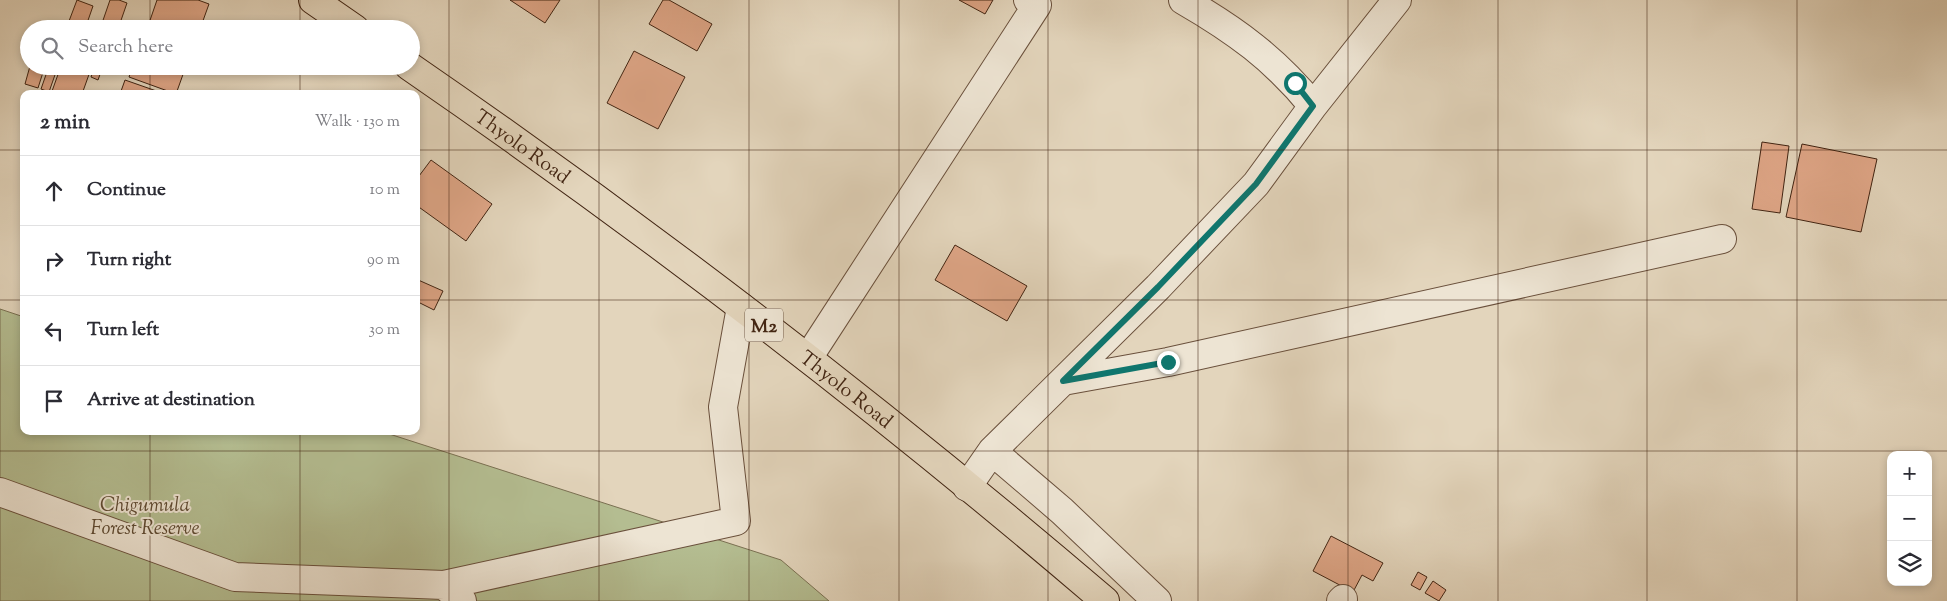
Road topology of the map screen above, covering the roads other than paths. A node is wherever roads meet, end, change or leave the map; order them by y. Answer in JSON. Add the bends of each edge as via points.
{"nodes":[{"id":1,"x":314,"y":0,"type":"edge"},
{"id":2,"x":1028,"y":0,"type":"edge"},
{"id":3,"x":1183,"y":0,"type":"edge"},
{"id":4,"x":1397,"y":0,"type":"edge"},
{"id":5,"x":342,"y":20,"type":"edge"},
{"id":6,"x":420,"y":74,"type":"edge"},
{"id":7,"x":1313,"y":106,"type":"junction"},
{"id":8,"x":1722,"y":239,"type":"dead end"},
{"id":9,"x":740,"y":307,"type":"junction"},
{"id":10,"x":808,"y":358,"type":"junction"},
{"id":11,"x":1063,"y":381,"type":"junction"},
{"id":12,"x":992,"y":451,"type":"junction"},
{"id":13,"x":968,"y":487,"type":"junction"},
{"id":14,"x":0,"y":492,"type":"edge"},
{"id":15,"x":453,"y":593,"type":"edge"},
{"id":16,"x":1105,"y":601,"type":"edge"},
{"id":17,"x":1157,"y":601,"type":"edge"}],
"edges":[{"from":1,"to":5,"type":"highway"},
{"from":2,"to":10,"type":"street","via":[[1037,5]]},
{"from":3,"to":7,"type":"street","via":[[1236,32],[1264,54],[1295,83]]},
{"from":4,"to":7,"type":"street"},
{"from":6,"to":9,"type":"highway","name":"Thyolo Road","number":"M2","via":[[528,148]]},
{"from":7,"to":11,"type":"street","via":[[1256,184]]},
{"from":8,"to":11,"type":"street","via":[[1168,362]]},
{"from":9,"to":10,"type":"highway","name":"Thyolo Road","number":"M2"},
{"from":9,"to":15,"type":"street","via":[[724,407],[736,521]]},
{"from":10,"to":13,"type":"highway","name":"Thyolo Road","number":"M2"},
{"from":11,"to":12,"type":"street"},
{"from":12,"to":13,"type":"street"},
{"from":12,"to":17,"type":"street","via":[[1062,511]]},
{"from":13,"to":16,"type":"highway","name":"Thyolo Road","number":"M2"},
{"from":14,"to":15,"type":"street","via":[[235,577]]}]}
